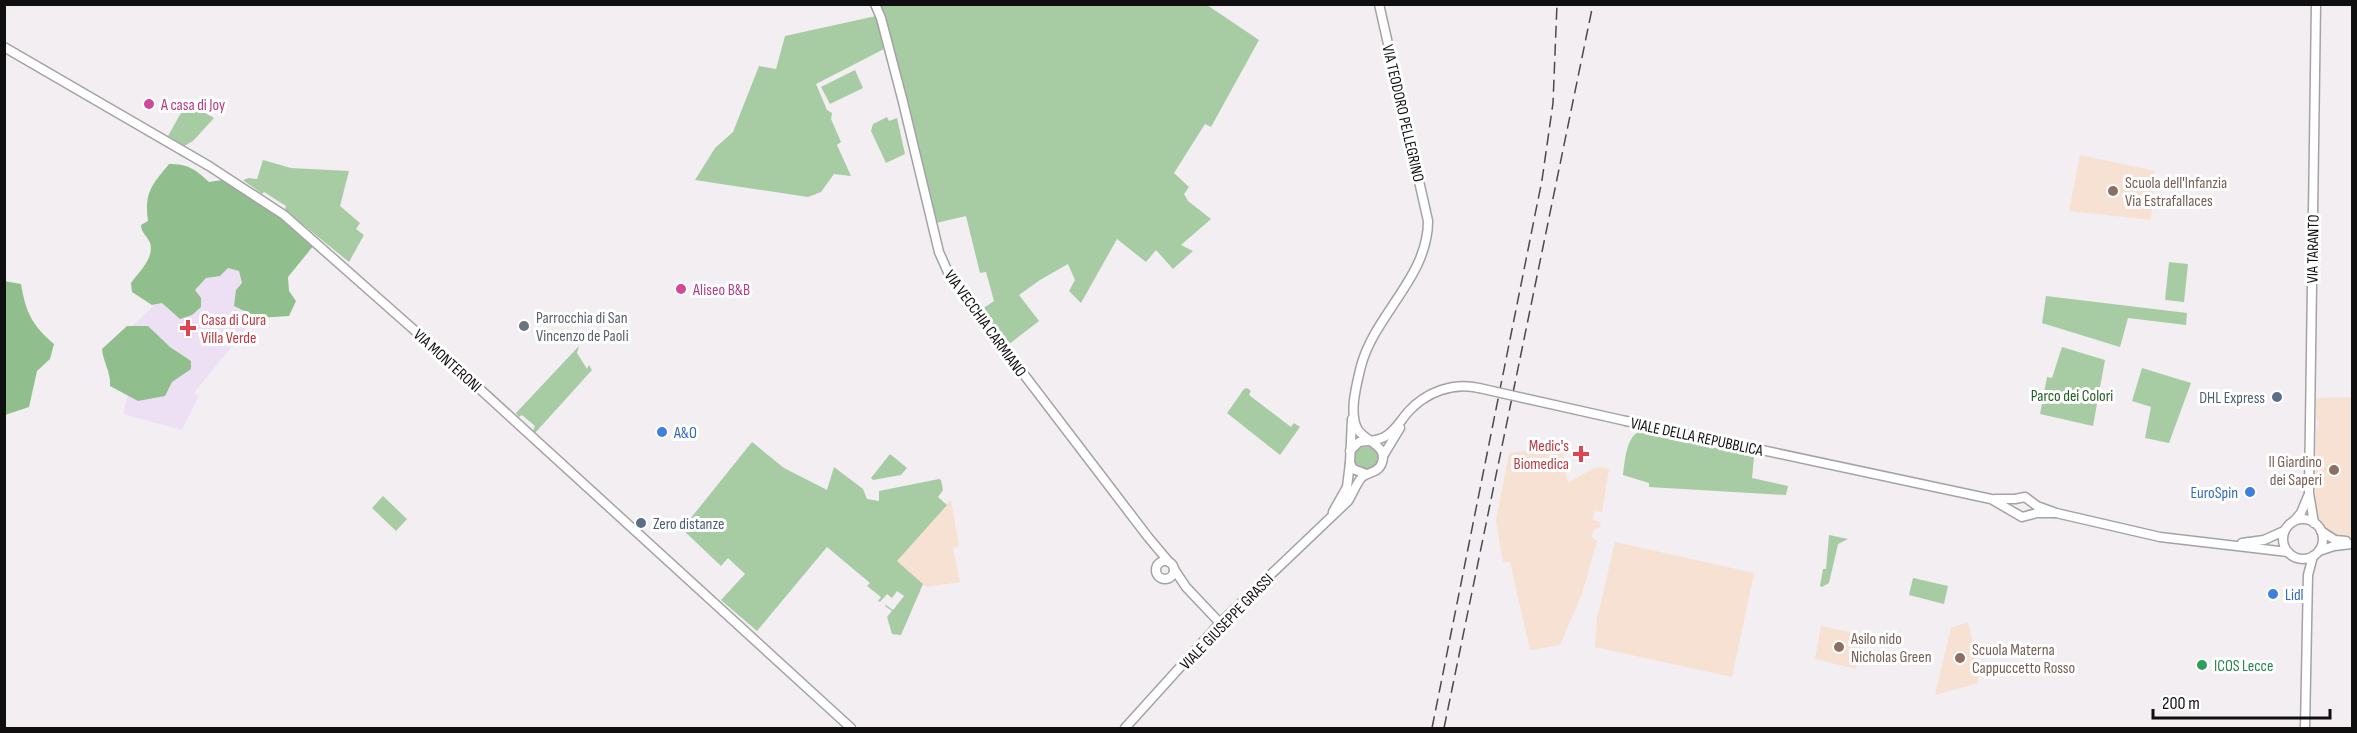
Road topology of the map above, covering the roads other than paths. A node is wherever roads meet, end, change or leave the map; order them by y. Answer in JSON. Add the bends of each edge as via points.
{"nodes":[{"id":1,"x":875,"y":4,"type":"edge"},
{"id":2,"x":1379,"y":4,"type":"edge"},
{"id":3,"x":2316,"y":4,"type":"edge"},
{"id":4,"x":4,"y":47,"type":"edge"},
{"id":5,"x":1428,"y":221,"type":"joint"},
{"id":6,"x":1355,"y":404,"type":"junction"},
{"id":7,"x":1408,"y":412,"type":"junction"},
{"id":8,"x":1372,"y":442,"type":"junction"},
{"id":9,"x":1350,"y":451,"type":"junction"},
{"id":10,"x":1383,"y":456,"type":"junction"},
{"id":11,"x":1350,"y":463,"type":"junction"},
{"id":12,"x":1366,"y":474,"type":"junction"},
{"id":13,"x":2309,"y":493,"type":"junction"},
{"id":14,"x":1991,"y":499,"type":"junction"},
{"id":15,"x":2015,"y":499,"type":"junction"},
{"id":16,"x":2032,"y":503,"type":"junction"},
{"id":17,"x":2013,"y":510,"type":"junction"},
{"id":18,"x":2056,"y":513,"type":"junction"},
{"id":19,"x":2029,"y":514,"type":"junction"},
{"id":20,"x":1331,"y":516,"type":"junction"},
{"id":21,"x":2294,"y":521,"type":"junction"},
{"id":22,"x":2314,"y":523,"type":"junction"},
{"id":23,"x":2284,"y":531,"type":"junction"},
{"id":24,"x":2321,"y":531,"type":"junction"},
{"id":25,"x":1148,"y":537,"type":"junction"},
{"id":26,"x":2352,"y":543,"type":"edge"},
{"id":27,"x":2230,"y":544,"type":"junction"},
{"id":28,"x":2288,"y":552,"type":"junction"},
{"id":29,"x":2315,"y":554,"type":"junction"},
{"id":30,"x":1157,"y":565,"type":"junction"},
{"id":31,"x":1172,"y":565,"type":"junction"},
{"id":32,"x":1168,"y":579,"type":"junction"},
{"id":33,"x":1186,"y":587,"type":"junction"},
{"id":34,"x":1220,"y":623,"type":"junction"},
{"id":35,"x":851,"y":729,"type":"edge"},
{"id":36,"x":1125,"y":729,"type":"edge"},
{"id":37,"x":2305,"y":729,"type":"edge"}],
"edges":[{"from":1,"to":25,"type":"main road","name":"VIA VECCHIA CARMIANO","via":[[944,266]]},
{"from":2,"to":5,"type":"main road","name":"VIA TEODORO PELLEGRINO"},
{"from":3,"to":13,"type":"main road","name":"VIA TARANTO"},
{"from":4,"to":35,"type":"main road","name":"VIA MONTERONI","via":[[284,215]]},
{"from":5,"to":6,"type":"main road","name":"VIALE GIUSEPPE GRASSI","via":[[1428,237],[1421,257],[1365,355]]},
{"from":6,"to":8,"type":"main road","via":[[1358,430]]},
{"from":6,"to":9,"type":"main road","name":"VIALE GIUSEPPE GRASSI"},
{"from":7,"to":8,"type":"main road","name":"VIALE DELLA REPUBBLICA","via":[[1386,437]]},
{"from":7,"to":10,"type":"main road","name":"VIALE DELLA REPUBBLICA"},
{"from":7,"to":14,"type":"main road","name":"VIALE DELLA REPUBBLICA","bridge":true,"via":[[1426,397],[1448,387],[1479,388]]},
{"from":8,"to":9,"type":"main road","via":[[1359,442]]},
{"from":8,"to":10,"type":"main road"},
{"from":9,"to":11,"type":"main road","name":"VIALE GIUSEPPE GRASSI"},
{"from":10,"to":12,"type":"main road","name":"VIALE GIUSEPPE GRASSI","via":[[1378,469]]},
{"from":11,"to":12,"type":"main road","via":[[1353,469]]},
{"from":11,"to":20,"type":"main road","name":"VIALE GIUSEPPE GRASSI","via":[[1347,487]]},
{"from":12,"to":20,"type":"main road","name":"VIALE GIUSEPPE GRASSI","via":[[1348,501]]},
{"from":13,"to":21,"type":"main road","name":"VIA TARANTO"},
{"from":13,"to":22,"type":"main road","name":"VIA TARANTO"},
{"from":14,"to":15,"type":"main road","name":"VIALE DELLA REPUBBLICA"},
{"from":14,"to":17,"type":"main road","name":"VIALE DELLA REPUBBLICA"},
{"from":15,"to":16,"type":"main road","name":"VIALE DELLA REPUBBLICA","via":[[2025,497]]},
{"from":15,"to":17,"type":"main road"},
{"from":16,"to":18,"type":"main road","name":"VIALE DELLA REPUBBLICA"},
{"from":16,"to":19,"type":"main road"},
{"from":17,"to":19,"type":"main road","name":"VIALE DELLA REPUBBLICA","via":[[2022,516]]},
{"from":18,"to":19,"type":"main road","name":"VIALE DELLA REPUBBLICA"},
{"from":18,"to":27,"type":"main road","name":"VIALE DELLA REPUBBLICA","via":[[2164,538]]},
{"from":20,"to":34,"type":"main road","name":"VIALE GIUSEPPE GRASSI"},
{"from":21,"to":22,"type":"main road","via":[[2306,519]]},
{"from":21,"to":23,"type":"main road"},
{"from":22,"to":24,"type":"main road"},
{"from":23,"to":27,"type":"main road","name":"VIALE DELLA REPUBBLICA","via":[[2264,540]]},
{"from":23,"to":28,"type":"main road"},
{"from":24,"to":26,"type":"main road","via":[[2334,540]]},
{"from":24,"to":29,"type":"main road","via":[[2322,541]]},
{"from":25,"to":30,"type":"main road","name":"VIA VECCHIA CARMIANO"},
{"from":25,"to":31,"type":"main road","name":"VIA VECCHIA CARMIANO"},
{"from":26,"to":29,"type":"main road"},
{"from":27,"to":28,"type":"main road","name":"VIALE DELLA REPUBBLICA"},
{"from":28,"to":29,"type":"main road","via":[[2297,558]]},
{"from":29,"to":37,"type":"main road","via":[[2308,575]]},
{"from":30,"to":31,"type":"main road"},
{"from":30,"to":32,"type":"main road","name":"VIA VECCHIA CARMIANO","via":[[1157,576]]},
{"from":31,"to":32,"type":"main road","via":[[1172,577]]},
{"from":31,"to":33,"type":"main road","name":"VIA VECCHIA CARMIANO"},
{"from":32,"to":33,"type":"main road","name":"VIA VECCHIA CARMIANO"},
{"from":33,"to":34,"type":"main road","name":"VIA VECCHIA CARMIANO"},
{"from":34,"to":36,"type":"main road","name":"VIALE GIUSEPPE GRASSI"}]}
